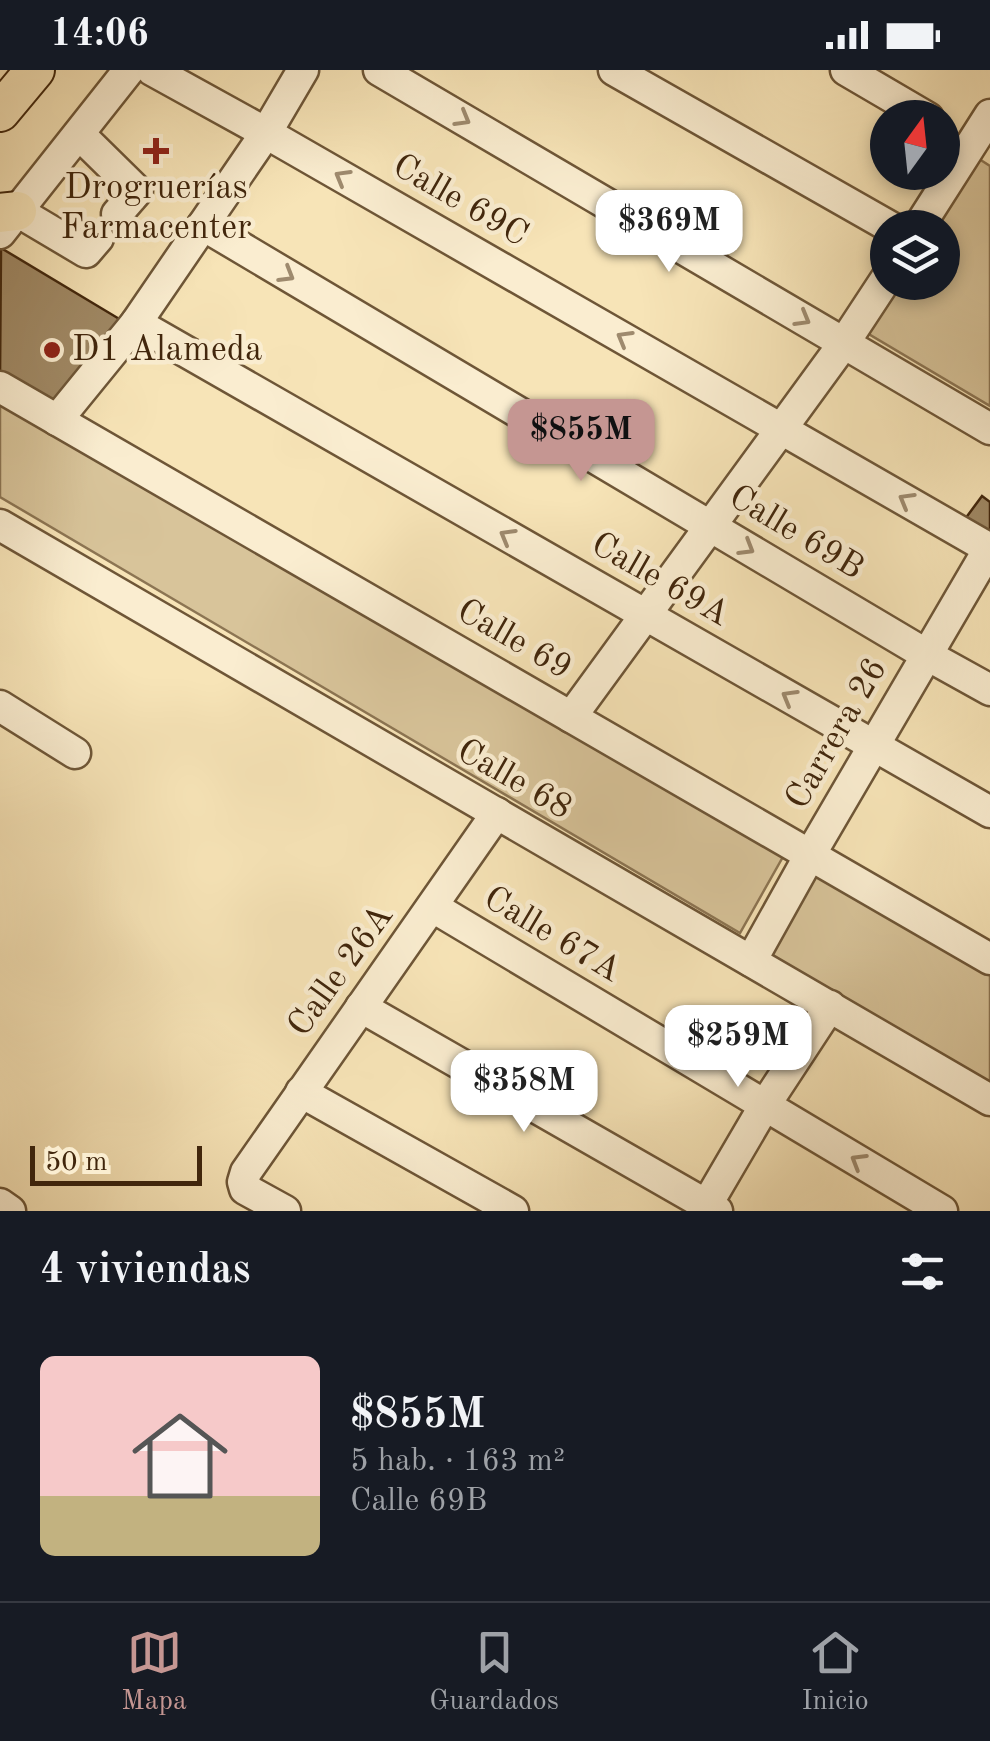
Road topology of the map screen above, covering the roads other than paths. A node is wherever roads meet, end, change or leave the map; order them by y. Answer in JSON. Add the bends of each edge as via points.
{"nodes":[{"id":1,"x":36,"y":70,"type":"edge"},
{"id":2,"x":129,"y":70,"type":"edge"},
{"id":3,"x":152,"y":70,"type":"edge"},
{"id":4,"x":303,"y":70,"type":"edge"},
{"id":5,"x":379,"y":70,"type":"edge"},
{"id":6,"x":614,"y":70,"type":"edge"},
{"id":7,"x":846,"y":70,"type":"edge"},
{"id":8,"x":897,"y":100,"type":"edge"},
{"id":9,"x":0,"y":112,"type":"edge"},
{"id":10,"x":990,"y":115,"type":"edge"},
{"id":11,"x":266,"y":133,"type":"junction"},
{"id":12,"x":79,"y":134,"type":"junction"},
{"id":13,"x":960,"y":136,"type":"edge"},
{"id":14,"x":982,"y":148,"type":"edge"},
{"id":15,"x":932,"y":210,"type":"edge"},
{"id":16,"x":118,"y":214,"type":"dead end"},
{"id":17,"x":870,"y":215,"type":"edge"},
{"id":18,"x":6,"y":219,"type":"edge"},
{"id":19,"x":203,"y":225,"type":"junction"},
{"id":20,"x":98,"y":238,"type":"dead end"},
{"id":21,"x":872,"y":300,"type":"edge"},
{"id":22,"x":136,"y":323,"type":"junction"},
{"id":23,"x":844,"y":344,"type":"junction"},
{"id":24,"x":0,"y":387,"type":"edge"},
{"id":25,"x":57,"y":420,"type":"junction"},
{"id":26,"x":782,"y":428,"type":"junction"},
{"id":27,"x":990,"y":429,"type":"edge"},
{"id":28,"x":0,"y":525,"type":"edge"},
{"id":29,"x":710,"y":526,"type":"junction"},
{"id":30,"x":990,"y":548,"type":"edge"},
{"id":31,"x":646,"y":615,"type":"junction"},
{"id":32,"x":927,"y":655,"type":"junction"},
{"id":33,"x":990,"y":690,"type":"edge"},
{"id":34,"x":0,"y":706,"type":"edge"},
{"id":35,"x":572,"y":717,"type":"junction"},
{"id":36,"x":874,"y":746,"type":"junction"},
{"id":37,"x":75,"y":753,"type":"dead end"},
{"id":38,"x":990,"y":812,"type":"edge"},
{"id":39,"x":497,"y":813,"type":"junction"},
{"id":40,"x":810,"y":854,"type":"junction"},
{"id":41,"x":433,"y":907,"type":"junction"},
{"id":42,"x":990,"y":958,"type":"edge"},
{"id":43,"x":751,"y":961,"type":"junction"},
{"id":44,"x":830,"y":1006,"type":"junction"},
{"id":45,"x":360,"y":1007,"type":"junction"},
{"id":46,"x":301,"y":1092,"type":"junction"},
{"id":47,"x":990,"y":1100,"type":"edge"},
{"id":48,"x":764,"y":1105,"type":"junction"},
{"id":49,"x":0,"y":1204,"type":"edge"},
{"id":50,"x":709,"y":1209,"type":"edge"},
{"id":51,"x":10,"y":1211,"type":"edge"},
{"id":52,"x":285,"y":1211,"type":"edge"},
{"id":53,"x":513,"y":1211,"type":"edge"},
{"id":54,"x":942,"y":1211,"type":"edge"}],
"edges":[{"from":1,"to":9,"type":"main road"},
{"from":2,"to":12,"type":"street"},
{"from":3,"to":11,"type":"street","name":"Calle 69C"},
{"from":4,"to":11,"type":"street"},
{"from":5,"to":23,"type":"street","one_way":true},
{"from":6,"to":17,"type":"street"},
{"from":7,"to":8,"type":"street"},
{"from":10,"to":14,"type":"street"},
{"from":11,"to":19,"type":"street"},
{"from":26,"to":11,"type":"street","name":"Calle 69C","one_way":true},
{"from":12,"to":16,"type":"street","via":[[137,191]]},
{"from":12,"to":18,"type":"street"},
{"from":13,"to":14,"type":"street"},
{"from":14,"to":15,"type":"street"},
{"from":18,"to":20,"type":"street","via":[[86,252]]},
{"from":19,"to":22,"type":"street"},
{"from":19,"to":29,"type":"street","name":"Calle 69B","one_way":true},
{"from":21,"to":23,"type":"street"},
{"from":22,"to":25,"type":"street"},
{"from":31,"to":22,"type":"street","name":"Calle 69A","one_way":true},
{"from":23,"to":26,"type":"street"},
{"from":23,"to":27,"type":"street"},
{"from":24,"to":25,"type":"street","name":"Calle 69"},
{"from":25,"to":35,"type":"street","name":"Calle 69"},
{"from":26,"to":29,"type":"street"},
{"from":30,"to":26,"type":"street","name":"Calle 69C","one_way":true},
{"from":28,"to":39,"type":"street","name":"Calle 68"},
{"from":29,"to":31,"type":"street"},
{"from":29,"to":32,"type":"street","name":"Calle 69B","one_way":true},
{"from":30,"to":32,"type":"street","name":"Carrera 26"},
{"from":31,"to":35,"type":"street"},
{"from":36,"to":31,"type":"street","name":"Calle 69A","one_way":true},
{"from":32,"to":33,"type":"street","name":"Calle 69B"},
{"from":32,"to":36,"type":"street","name":"Carrera 26"},
{"from":34,"to":37,"type":"street"},
{"from":35,"to":40,"type":"street","name":"Calle 69"},
{"from":36,"to":38,"type":"street","name":"Calle 69A"},
{"from":36,"to":40,"type":"street","name":"Carrera 26"},
{"from":39,"to":41,"type":"street","name":"Calle 26A"},
{"from":39,"to":43,"type":"street","name":"Calle 68"},
{"from":40,"to":42,"type":"street","name":"Calle 69"},
{"from":40,"to":43,"type":"street","name":"Carrera 26"},
{"from":41,"to":45,"type":"street","name":"Calle 26A"},
{"from":41,"to":48,"type":"street","name":"Calle 67A"},
{"from":43,"to":44,"type":"street","name":"Calle 68"},
{"from":44,"to":47,"type":"street","name":"Calle 68"},
{"from":44,"to":48,"type":"street"},
{"from":45,"to":46,"type":"street","name":"Calle 26A"},
{"from":45,"to":50,"type":"street"},
{"from":46,"to":52,"type":"street","name":"Calle 26A","via":[[243,1182],[244,1189]]},
{"from":46,"to":53,"type":"street"},
{"from":48,"to":50,"type":"street"},
{"from":54,"to":48,"type":"street","name":"Calle 67A","one_way":true},
{"from":49,"to":51,"type":"street"}]}
